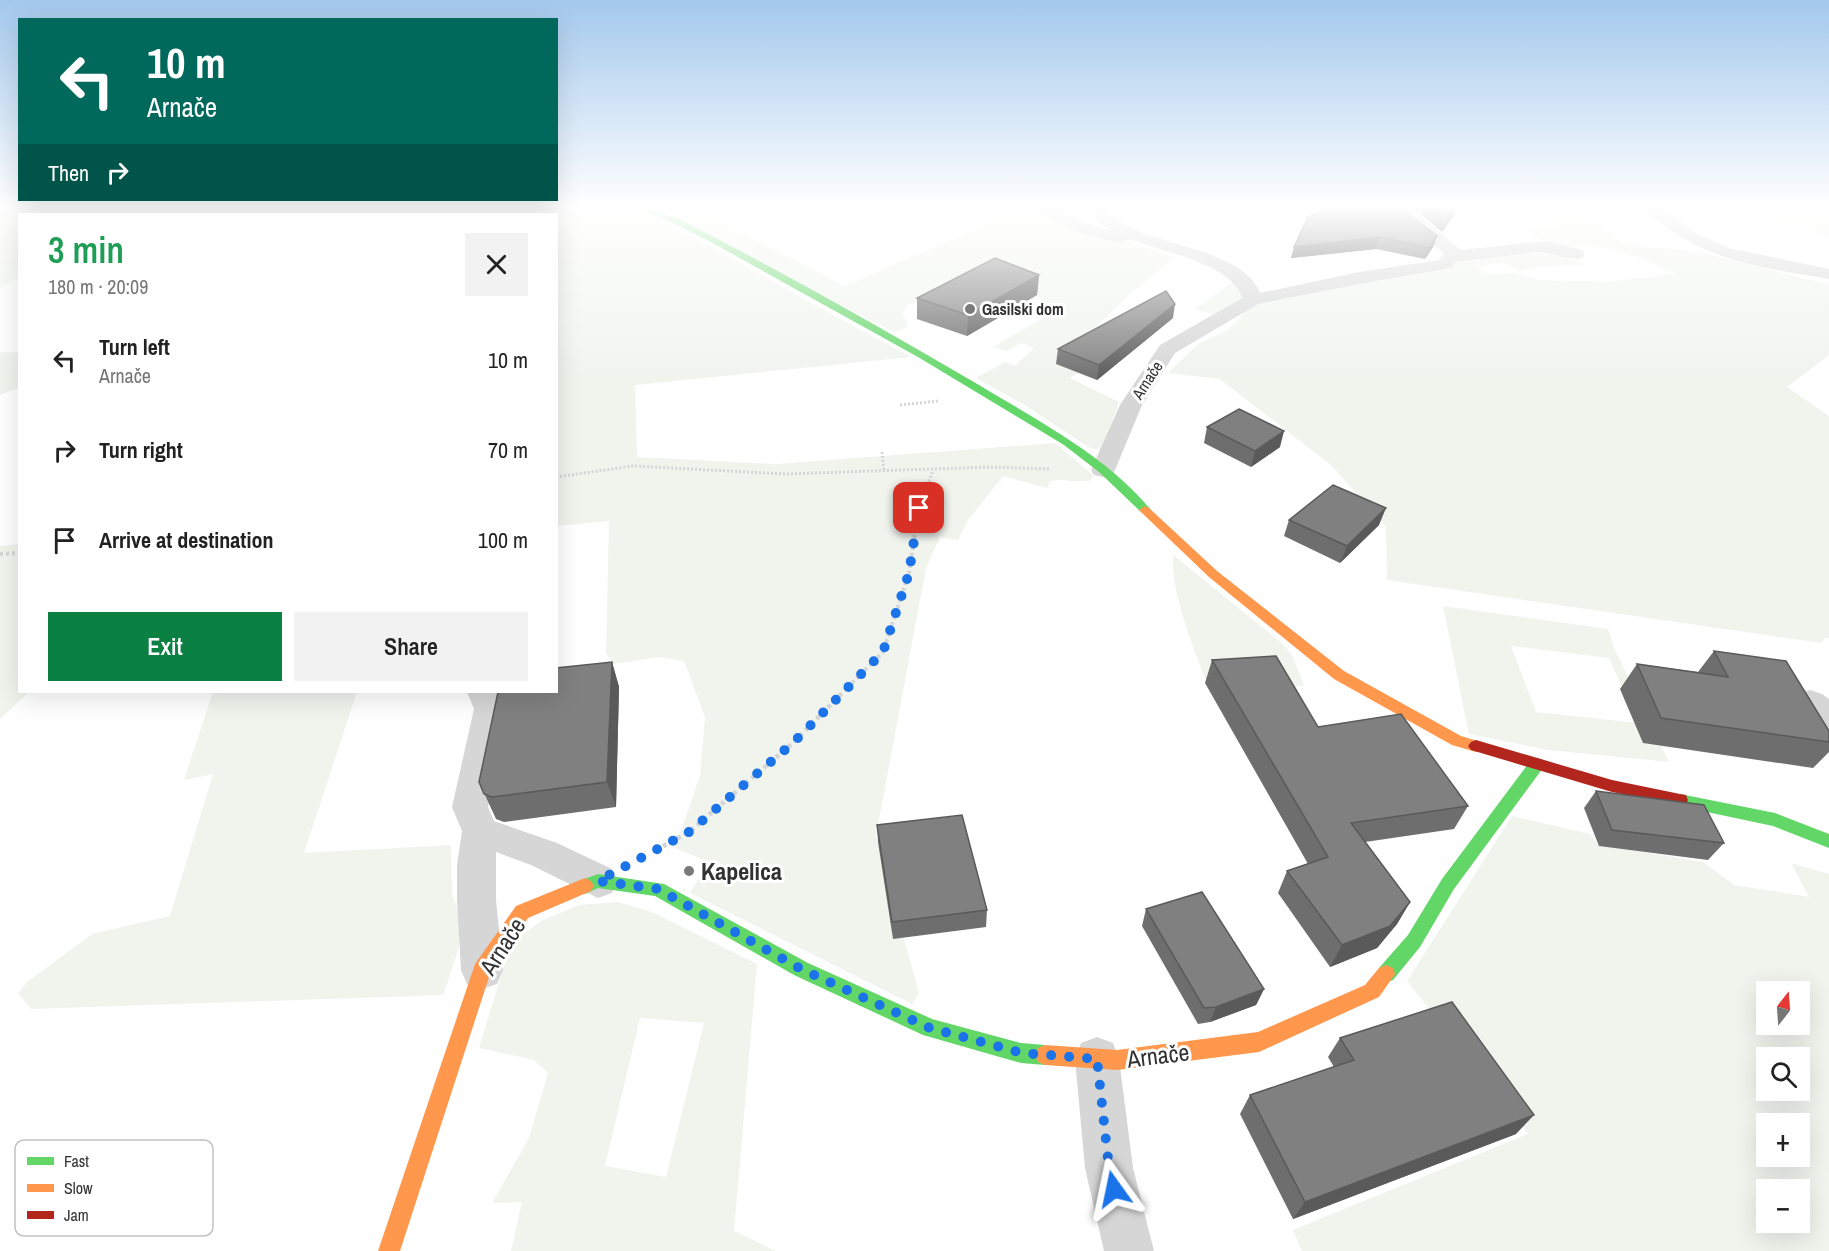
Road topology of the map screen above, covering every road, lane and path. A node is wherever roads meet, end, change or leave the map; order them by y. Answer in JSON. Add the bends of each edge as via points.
{"nodes":[{"id":1,"x":757,"y":264,"type":"edge"},
{"id":2,"x":1215,"y":264,"type":"edge"},
{"id":3,"x":1443,"y":264,"type":"edge"},
{"id":4,"x":1780,"y":264,"type":"edge"},
{"id":5,"x":1829,"y":274,"type":"edge"},
{"id":6,"x":1252,"y":300,"type":"junction"},
{"id":7,"x":882,"y":452,"type":"dead end"},
{"id":8,"x":933,"y":470,"type":"junction"},
{"id":9,"x":1103,"y":470,"type":"junction"},
{"id":10,"x":884,"y":471,"type":"junction"},
{"id":11,"x":558,"y":477,"type":"edge"},
{"id":12,"x":18,"y":552,"type":"edge"},
{"id":13,"x":0,"y":554,"type":"edge"},
{"id":14,"x":483,"y":693,"type":"edge"},
{"id":15,"x":1537,"y":764,"type":"junction"},
{"id":16,"x":480,"y":831,"type":"junction"},
{"id":17,"x":1829,"y":841,"type":"edge"},
{"id":18,"x":598,"y":881,"type":"junction"},
{"id":19,"x":482,"y":970,"type":"junction"},
{"id":20,"x":1097,"y":1059,"type":"junction"},
{"id":21,"x":389,"y":1251,"type":"edge"},
{"id":22,"x":1129,"y":1251,"type":"edge"}],
"edges":[{"from":1,"to":9,"type":"street","via":[[1017,412]]},
{"from":2,"to":6,"type":"street","via":[[1248,286]]},
{"from":3,"to":6,"type":"street","name":"Arnače"},
{"from":4,"to":5,"type":"street"},
{"from":6,"to":9,"type":"street","name":"Arnače","via":[[1167,350],[1131,405]]},
{"from":7,"to":10,"type":"path"},
{"from":8,"to":9,"type":"path"},
{"from":8,"to":10,"type":"path"},
{"from":8,"to":18,"type":"path","via":[[919,508],[909,573],[883,652],[794,742],[689,832]]},
{"from":9,"to":15,"type":"street","via":[[1213,574],[1338,675],[1456,741]]},
{"from":10,"to":11,"type":"path","via":[[786,474],[633,466]]},
{"from":12,"to":13,"type":"path"},
{"from":14,"to":16,"type":"street","via":[[490,709],[470,807]]},
{"from":15,"to":17,"type":"street","via":[[1612,786],[1775,820]]},
{"from":15,"to":20,"type":"street","name":"Arnače","via":[[1448,884],[1414,941],[1372,991],[1259,1042],[1117,1060]]},
{"from":16,"to":18,"type":"street","via":[[544,854]]},
{"from":16,"to":19,"type":"street","via":[[477,889]]},
{"from":18,"to":19,"type":"street","name":"Arnače","via":[[522,912]]},
{"from":18,"to":20,"type":"street","name":"Arnače","via":[[658,889],[801,969],[930,1028],[1022,1053]]},
{"from":19,"to":21,"type":"street","name":"Arnače"},
{"from":20,"to":22,"type":"street","via":[[1109,1168]]}]}
